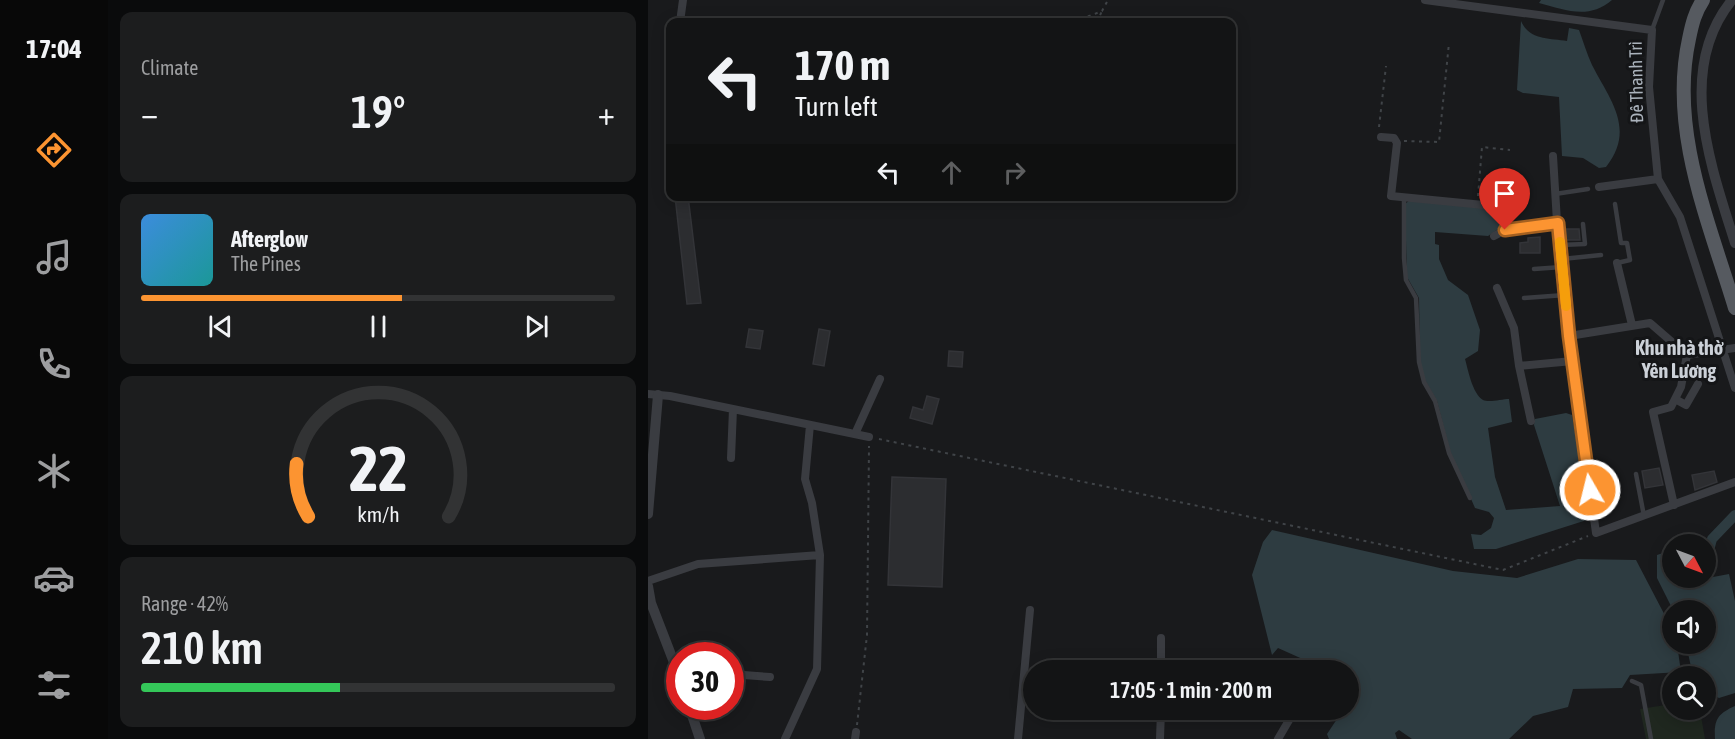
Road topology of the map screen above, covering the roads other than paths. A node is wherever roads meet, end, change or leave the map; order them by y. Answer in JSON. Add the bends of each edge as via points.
{"nodes":[{"id":1,"x":684,"y":0,"type":"edge"},
{"id":2,"x":1425,"y":0,"type":"edge"},
{"id":3,"x":1663,"y":0,"type":"edge"},
{"id":4,"x":1703,"y":0,"type":"edge"},
{"id":5,"x":1732,"y":0,"type":"edge"},
{"id":6,"x":681,"y":18,"type":"edge"},
{"id":7,"x":1652,"y":30,"type":"junction"},
{"id":8,"x":1381,"y":137,"type":"road end"},
{"id":9,"x":1553,"y":156,"type":"dead end"},
{"id":10,"x":1658,"y":179,"type":"junction"},
{"id":11,"x":1599,"y":187,"type":"dead end"},
{"id":12,"x":1588,"y":189,"type":"dead end"},
{"id":13,"x":1555,"y":194,"type":"junction"},
{"id":14,"x":1404,"y":197,"type":"junction"},
{"id":15,"x":1615,"y":204,"type":"dead end"},
{"id":16,"x":1557,"y":222,"type":"junction"},
{"id":17,"x":1583,"y":224,"type":"dead end"},
{"id":18,"x":1505,"y":230,"type":"junction"},
{"id":19,"x":1494,"y":236,"type":"dead end"},
{"id":20,"x":1735,"y":243,"type":"edge"},
{"id":21,"x":1560,"y":245,"type":"junction"},
{"id":22,"x":1601,"y":255,"type":"dead end"},
{"id":23,"x":1562,"y":263,"type":"junction"},
{"id":24,"x":1617,"y":263,"type":"joint"},
{"id":25,"x":1534,"y":270,"type":"dead end"},
{"id":26,"x":1497,"y":288,"type":"dead end"},
{"id":27,"x":1565,"y":296,"type":"junction"},
{"id":28,"x":1524,"y":298,"type":"dead end"},
{"id":29,"x":1735,"y":308,"type":"edge"},
{"id":30,"x":1632,"y":325,"type":"junction"},
{"id":31,"x":1569,"y":336,"type":"junction"},
{"id":32,"x":1735,"y":348,"type":"edge"},
{"id":33,"x":1724,"y":350,"type":"junction"},
{"id":34,"x":1687,"y":355,"type":"junction"},
{"id":35,"x":1573,"y":361,"type":"junction"},
{"id":36,"x":1519,"y":366,"type":"junction"},
{"id":37,"x":880,"y":379,"type":"dead end"},
{"id":38,"x":1698,"y":384,"type":"dead end"},
{"id":39,"x":1735,"y":388,"type":"edge"},
{"id":40,"x":653,"y":395,"type":"edge"},
{"id":41,"x":1675,"y":399,"type":"junction"},
{"id":42,"x":733,"y":409,"type":"junction"},
{"id":43,"x":1531,"y":422,"type":"dead end"},
{"id":44,"x":810,"y":425,"type":"junction"},
{"id":45,"x":855,"y":434,"type":"junction"},
{"id":46,"x":870,"y":438,"type":"road end"},
{"id":47,"x":731,"y":458,"type":"dead end"},
{"id":48,"x":1636,"y":474,"type":"dead end"},
{"id":49,"x":1735,"y":482,"type":"edge"},
{"id":50,"x":1470,"y":498,"type":"dead end"},
{"id":51,"x":1674,"y":505,"type":"junction"},
{"id":52,"x":648,"y":513,"type":"edge"},
{"id":53,"x":1644,"y":516,"type":"junction"},
{"id":54,"x":820,"y":555,"type":"junction"},
{"id":55,"x":648,"y":581,"type":"edge"},
{"id":56,"x":648,"y":586,"type":"edge"},
{"id":57,"x":650,"y":602,"type":"edge"},
{"id":58,"x":1030,"y":610,"type":"dead end"},
{"id":59,"x":1161,"y":638,"type":"dead end"},
{"id":60,"x":666,"y":643,"type":"edge"},
{"id":61,"x":1161,"y":660,"type":"edge"},
{"id":62,"x":744,"y":675,"type":"edge"},
{"id":63,"x":770,"y":677,"type":"dead end"},
{"id":64,"x":1632,"y":681,"type":"dead end"},
{"id":65,"x":694,"y":720,"type":"edge"},
{"id":66,"x":1161,"y":720,"type":"edge"},
{"id":67,"x":1288,"y":720,"type":"edge"},
{"id":68,"x":700,"y":739,"type":"edge"},
{"id":69,"x":785,"y":739,"type":"edge"},
{"id":70,"x":1018,"y":739,"type":"edge"},
{"id":71,"x":1161,"y":739,"type":"edge"},
{"id":72,"x":1278,"y":739,"type":"edge"},
{"id":73,"x":1651,"y":739,"type":"edge"}],
"edges":[{"from":1,"to":6,"type":"street"},
{"from":2,"to":7,"type":"street","name":"Đê Thanh Trì"},
{"from":3,"to":7,"type":"lane"},
{"from":4,"to":29,"type":"main road","via":[[1696,11],[1686,51],[1683,106],[1697,183]]},
{"from":5,"to":20,"type":"street","via":[[1708,40],[1702,104],[1708,155]]},
{"from":7,"to":10,"type":"street","name":"Đê Thanh Trì","via":[[1649,87]]},
{"from":8,"to":14,"type":"street","via":[[1397,143],[1391,196]]},
{"from":9,"to":13,"type":"street"},
{"from":10,"to":11,"type":"street"},
{"from":10,"to":33,"type":"street","name":"Đê Thanh Trì","via":[[1680,217]]},
{"from":12,"to":13,"type":"lane"},
{"from":13,"to":16,"type":"street"},
{"from":14,"to":18,"type":"street","via":[[1504,207]]},
{"from":14,"to":50,"type":"lane","via":[[1404,258],[1406,280],[1416,298],[1419,362],[1449,453]]},
{"from":15,"to":24,"type":"lane","via":[[1621,243],[1628,243],[1630,260]]},
{"from":16,"to":18,"type":"street"},
{"from":16,"to":21,"type":"street"},
{"from":17,"to":21,"type":"lane","via":[[1585,244]]},
{"from":18,"to":19,"type":"street"},
{"from":21,"to":23,"type":"street"},
{"from":22,"to":23,"type":"lane"},
{"from":23,"to":25,"type":"lane"},
{"from":23,"to":27,"type":"street"},
{"from":24,"to":30,"type":"street"},
{"from":26,"to":36,"type":"street","via":[[1514,328]]},
{"from":27,"to":28,"type":"lane"},
{"from":27,"to":31,"type":"street"},
{"from":30,"to":31,"type":"street"},
{"from":30,"to":34,"type":"street","via":[[1656,326]]},
{"from":31,"to":35,"type":"street"},
{"from":32,"to":33,"type":"street"},
{"from":33,"to":34,"type":"street"},
{"from":33,"to":39,"type":"street","name":"Đê Thanh Trì"},
{"from":34,"to":41,"type":"street"},
{"from":35,"to":36,"type":"street"},
{"from":35,"to":53,"type":"street","via":[[1596,533]]},
{"from":36,"to":43,"type":"street"},
{"from":37,"to":45,"type":"street"},
{"from":38,"to":41,"type":"street","via":[[1686,405]]},
{"from":40,"to":42,"type":"street"},
{"from":40,"to":52,"type":"street"},
{"from":41,"to":51,"type":"street","via":[[1671,407],[1653,412]]},
{"from":42,"to":44,"type":"street"},
{"from":42,"to":47,"type":"street"},
{"from":44,"to":45,"type":"street"},
{"from":44,"to":54,"type":"street","via":[[806,479]]},
{"from":45,"to":46,"type":"street"},
{"from":48,"to":53,"type":"lane"},
{"from":49,"to":51,"type":"street"},
{"from":51,"to":53,"type":"street"},
{"from":54,"to":55,"type":"street","via":[[699,564]]},
{"from":54,"to":69,"type":"street","via":[[817,669]]},
{"from":56,"to":57,"type":"street"},
{"from":57,"to":60,"type":"street"},
{"from":58,"to":70,"type":"street"},
{"from":59,"to":61,"type":"street"},
{"from":62,"to":63,"type":"street"},
{"from":64,"to":73,"type":"lane","via":[[1641,686]]},
{"from":65,"to":68,"type":"street"},
{"from":66,"to":71,"type":"street"},
{"from":67,"to":72,"type":"street"}]}
